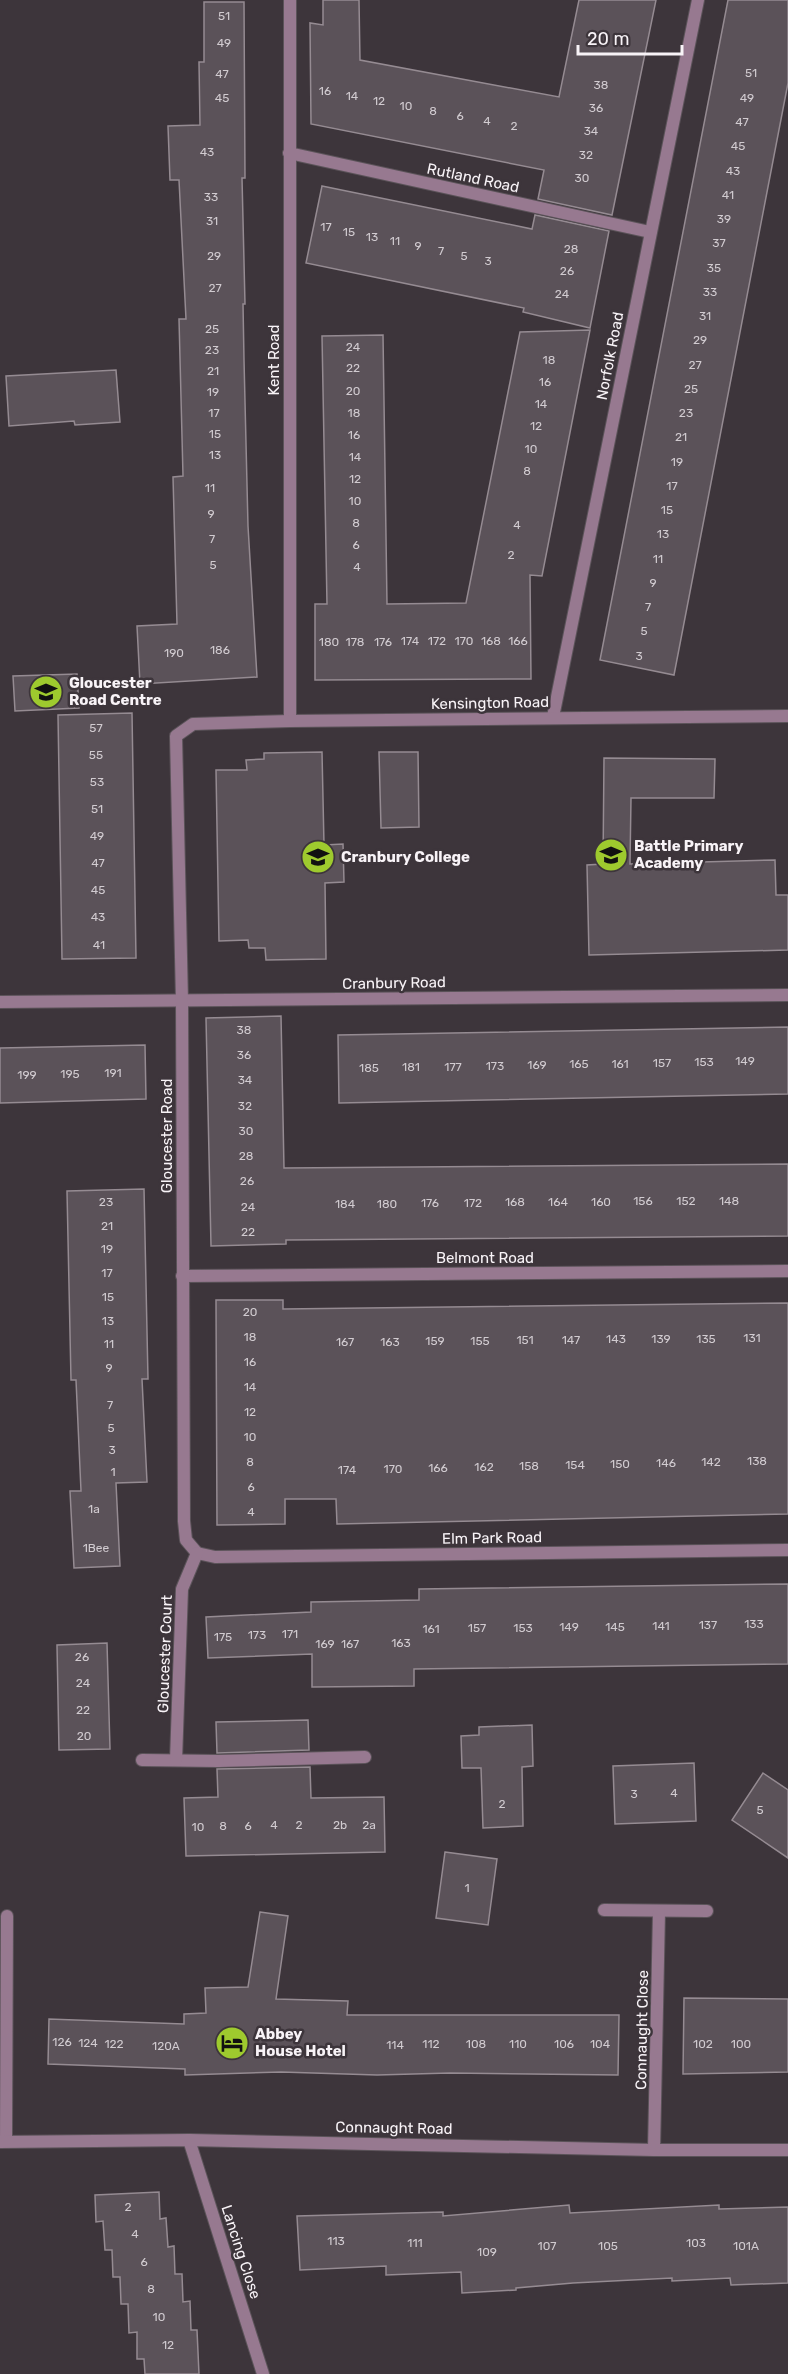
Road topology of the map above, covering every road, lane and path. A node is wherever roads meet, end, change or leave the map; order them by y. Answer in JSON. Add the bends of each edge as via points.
{"nodes":[{"id":1,"x":290,"y":0,"type":"edge"},
{"id":2,"x":698,"y":0,"type":"edge"},
{"id":3,"x":289,"y":153,"type":"junction"},
{"id":4,"x":650,"y":232,"type":"junction"},
{"id":5,"x":788,"y":716,"type":"edge"},
{"id":6,"x":553,"y":717,"type":"junction"},
{"id":7,"x":290,"y":721,"type":"junction"},
{"id":8,"x":193,"y":724,"type":"joint"},
{"id":9,"x":788,"y":994,"type":"edge"},
{"id":10,"x":182,"y":1000,"type":"junction"},
{"id":11,"x":0,"y":1002,"type":"edge"},
{"id":12,"x":788,"y":1271,"type":"edge"},
{"id":13,"x":182,"y":1275,"type":"junction"},
{"id":14,"x":788,"y":1550,"type":"edge"},
{"id":15,"x":197,"y":1553,"type":"junction"},
{"id":16,"x":365,"y":1757,"type":"dead end"},
{"id":17,"x":142,"y":1760,"type":"dead end"},
{"id":18,"x":176,"y":1760,"type":"junction"},
{"id":19,"x":604,"y":1910,"type":"dead end"},
{"id":20,"x":707,"y":1911,"type":"dead end"},
{"id":21,"x":659,"y":1912,"type":"junction"},
{"id":22,"x":7,"y":1916,"type":"dead end"},
{"id":23,"x":189,"y":2139,"type":"junction"},
{"id":24,"x":3,"y":2141,"type":"edge"},
{"id":25,"x":654,"y":2150,"type":"junction"},
{"id":26,"x":788,"y":2150,"type":"edge"},
{"id":27,"x":263,"y":2374,"type":"edge"}],
"edges":[{"from":1,"to":3,"type":"street","name":"Kent Road"},
{"from":2,"to":4,"type":"street","name":"Norfolk Road"},
{"from":3,"to":4,"type":"street","name":"Rutland Road"},
{"from":3,"to":7,"type":"street","name":"Kent Road"},
{"from":4,"to":6,"type":"street","name":"Norfolk Road"},
{"from":5,"to":6,"type":"street","name":"Kensington Road"},
{"from":6,"to":7,"type":"street","name":"Kensington Road"},
{"from":7,"to":8,"type":"street","name":"Kensington Road"},
{"from":8,"to":10,"type":"street","name":"Gloucester Road","via":[[176,736]]},
{"from":9,"to":10,"type":"street","name":"Cranbury Road"},
{"from":10,"to":11,"type":"street","name":"Cranbury Road"},
{"from":10,"to":13,"type":"street","name":"Gloucester Road"},
{"from":12,"to":13,"type":"street","name":"Belmont Road"},
{"from":13,"to":15,"type":"street","name":"Gloucester Road","via":[[184,1521],[186,1540]]},
{"from":14,"to":15,"type":"street","name":"Elm Park Road","via":[[215,1557]]},
{"from":15,"to":18,"type":"street","name":"Gloucester Court","via":[[182,1589]]},
{"from":16,"to":18,"type":"street"},
{"from":17,"to":18,"type":"street"},
{"from":19,"to":21,"type":"street"},
{"from":20,"to":21,"type":"street"},
{"from":21,"to":25,"type":"street","name":"Connaught Close"},
{"from":22,"to":24,"type":"street"},
{"from":23,"to":24,"type":"street","name":"Connaught Road"},
{"from":23,"to":25,"type":"street","name":"Connaught Road"},
{"from":23,"to":27,"type":"street","name":"Lancing Close"},
{"from":25,"to":26,"type":"street","name":"Connaught Road"}]}
